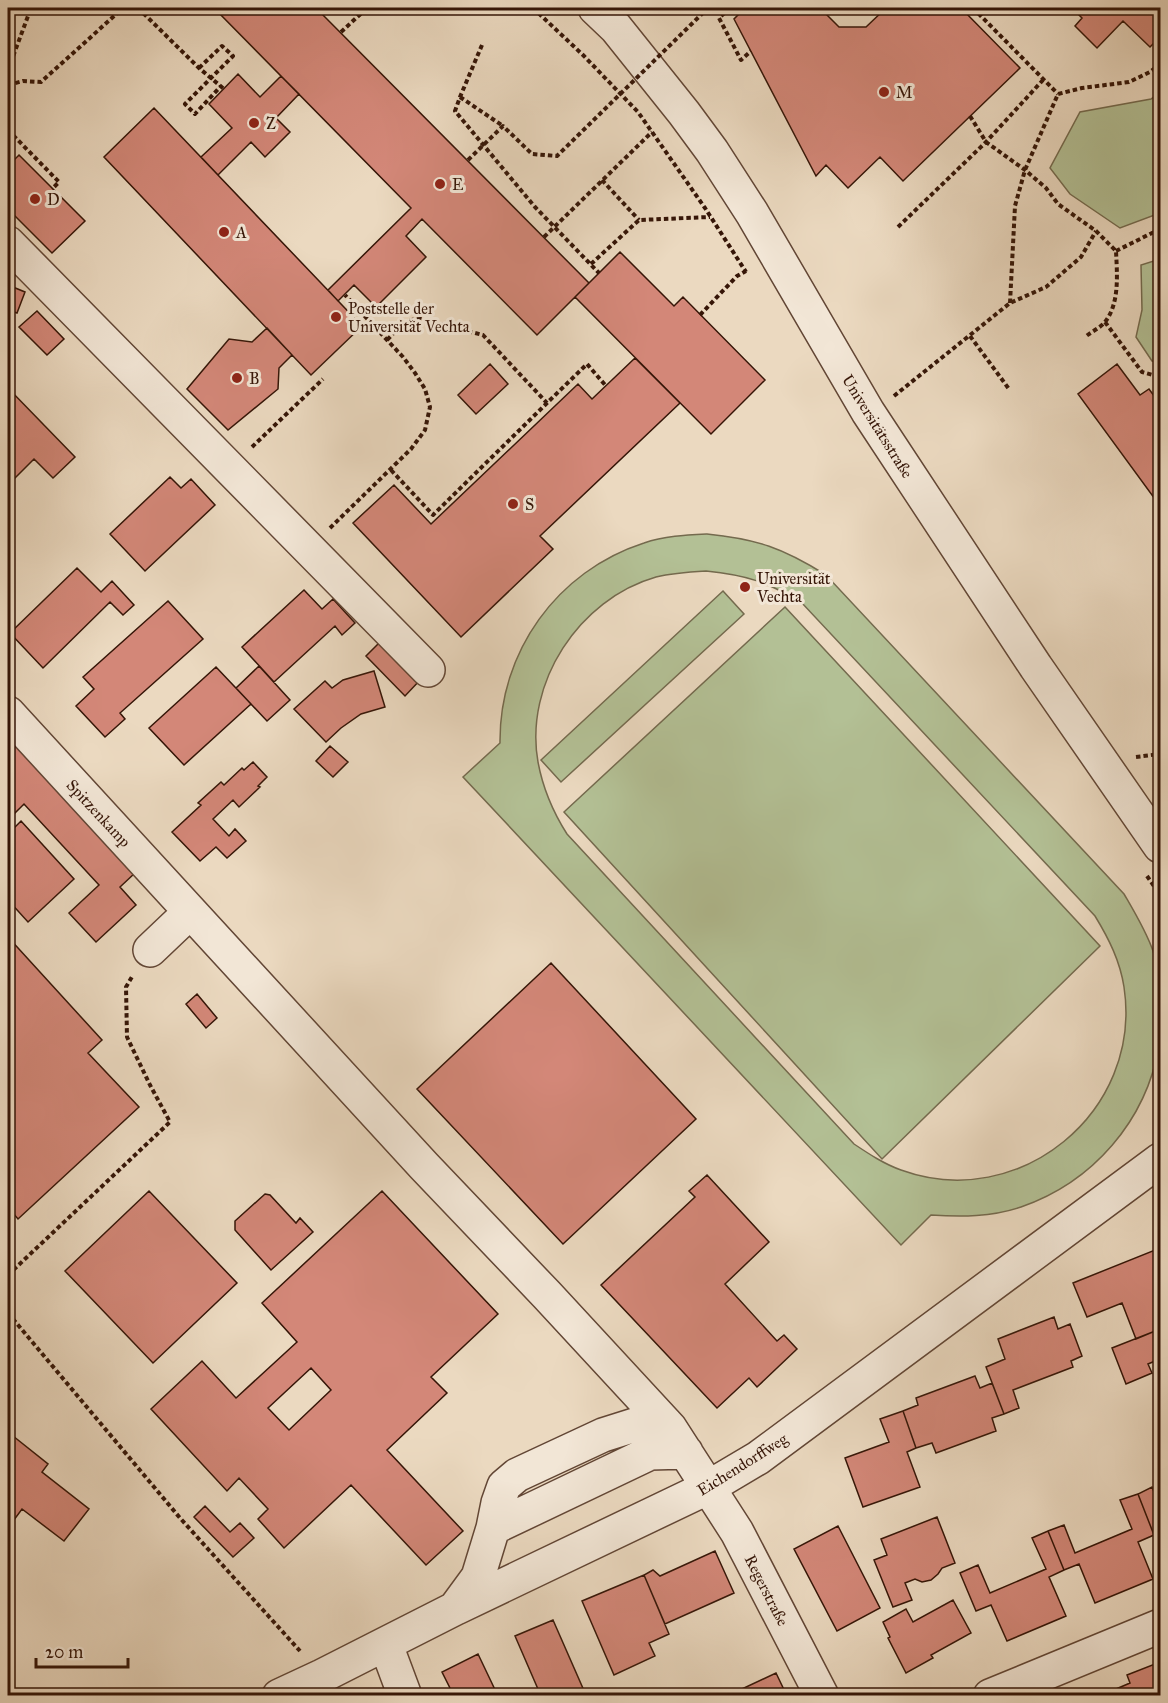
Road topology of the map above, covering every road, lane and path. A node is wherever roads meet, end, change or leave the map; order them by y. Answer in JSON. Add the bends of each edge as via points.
{"nodes":[{"id":1,"x":31,"y":8,"type":"edge"},
{"id":2,"x":123,"y":8,"type":"edge"},
{"id":3,"x":138,"y":8,"type":"edge"},
{"id":4,"x":367,"y":8,"type":"edge"},
{"id":5,"x":595,"y":8,"type":"edge"},
{"id":6,"x":708,"y":8,"type":"edge"},
{"id":7,"x":730,"y":8,"type":"edge"},
{"id":8,"x":974,"y":8,"type":"edge"},
{"id":9,"x":341,"y":32,"type":"dead end"},
{"id":10,"x":1154,"y":43,"type":"dead end"},
{"id":11,"x":482,"y":45,"type":"dead end"},
{"id":12,"x":1161,"y":49,"type":"edge"},
{"id":13,"x":751,"y":51,"type":"dead end"},
{"id":14,"x":1161,"y":64,"type":"edge"},
{"id":15,"x":199,"y":68,"type":"junction"},
{"id":16,"x":8,"y":70,"type":"edge"},
{"id":17,"x":211,"y":78,"type":"junction"},
{"id":18,"x":1043,"y":80,"type":"junction"},
{"id":19,"x":8,"y":85,"type":"edge"},
{"id":20,"x":1058,"y":94,"type":"junction"},
{"id":21,"x":460,"y":97,"type":"junction"},
{"id":22,"x":970,"y":116,"type":"dead end"},
{"id":23,"x":502,"y":126,"type":"junction"},
{"id":24,"x":8,"y":130,"type":"edge"},
{"id":25,"x":652,"y":132,"type":"dead end"},
{"id":26,"x":986,"y":142,"type":"junction"},
{"id":27,"x":468,"y":160,"type":"dead end"},
{"id":28,"x":1025,"y":170,"type":"junction"},
{"id":29,"x":602,"y":180,"type":"junction"},
{"id":30,"x":52,"y":189,"type":"dead end"},
{"id":31,"x":710,"y":217,"type":"dead end"},
{"id":32,"x":639,"y":220,"type":"junction"},
{"id":33,"x":554,"y":227,"type":"junction"},
{"id":34,"x":898,"y":227,"type":"dead end"},
{"id":35,"x":1161,"y":229,"type":"edge"},
{"id":36,"x":1096,"y":231,"type":"junction"},
{"id":37,"x":544,"y":237,"type":"dead end"},
{"id":38,"x":8,"y":243,"type":"edge"},
{"id":39,"x":1116,"y":250,"type":"junction"},
{"id":40,"x":591,"y":264,"type":"junction"},
{"id":41,"x":746,"y":272,"type":"dead end"},
{"id":42,"x":599,"y":273,"type":"dead end"},
{"id":43,"x":345,"y":295,"type":"dead end"},
{"id":44,"x":1010,"y":303,"type":"junction"},
{"id":45,"x":700,"y":315,"type":"dead end"},
{"id":46,"x":1105,"y":322,"type":"junction"},
{"id":47,"x":970,"y":336,"type":"junction"},
{"id":48,"x":1085,"y":337,"type":"dead end"},
{"id":49,"x":387,"y":340,"type":"junction"},
{"id":50,"x":1161,"y":376,"type":"edge"},
{"id":51,"x":323,"y":379,"type":"dead end"},
{"id":52,"x":606,"y":386,"type":"dead end"},
{"id":53,"x":1009,"y":388,"type":"dead end"},
{"id":54,"x":548,"y":403,"type":"junction"},
{"id":55,"x":868,"y":412,"type":"junction"},
{"id":56,"x":230,"y":469,"type":"junction"},
{"id":57,"x":391,"y":470,"type":"junction"},
{"id":58,"x":308,"y":549,"type":"junction"},
{"id":59,"x":428,"y":670,"type":"dead end"},
{"id":60,"x":8,"y":713,"type":"edge"},
{"id":61,"x":1161,"y":754,"type":"edge"},
{"id":62,"x":1133,"y":758,"type":"dead end"},
{"id":63,"x":1161,"y":846,"type":"edge"},
{"id":64,"x":190,"y":912,"type":"junction"},
{"id":65,"x":150,"y":950,"type":"joint"},
{"id":66,"x":1155,"y":1174,"type":"edge"},
{"id":67,"x":8,"y":1275,"type":"edge"},
{"id":68,"x":8,"y":1312,"type":"edge"},
{"id":69,"x":678,"y":1440,"type":"junction"},
{"id":70,"x":709,"y":1487,"type":"junction"},
{"id":71,"x":456,"y":1608,"type":"junction"},
{"id":72,"x":1161,"y":1626,"type":"edge"},
{"id":73,"x":386,"y":1645,"type":"junction"},
{"id":74,"x":322,"y":1676,"type":"junction"},
{"id":75,"x":279,"y":1695,"type":"edge"},
{"id":76,"x":405,"y":1695,"type":"edge"},
{"id":77,"x":822,"y":1695,"type":"edge"},
{"id":78,"x":990,"y":1695,"type":"edge"}],
"edges":[{"from":1,"to":16,"type":"path"},
{"from":2,"to":19,"type":"path","via":[[41,82]]},
{"from":3,"to":15,"type":"path"},
{"from":4,"to":9,"type":"path"},
{"from":5,"to":55,"type":"street","name":"Universitätsstraße","via":[[616,28],[712,151]]},
{"from":6,"to":23,"type":"path","bridge":true,"via":[[557,156],[532,154]]},
{"from":7,"to":13,"type":"path","via":[[719,18],[741,60]]},
{"from":8,"to":18,"type":"path"},
{"from":10,"to":12,"type":"path"},
{"from":11,"to":21,"type":"path"},
{"from":14,"to":20,"type":"path","via":[[1129,82]]},
{"from":15,"to":17,"type":"path"},
{"from":15,"to":17,"type":"path","via":[[222,46],[233,56]]},
{"from":17,"to":17,"type":"path","via":[[222,88],[195,114],[185,104]]},
{"from":18,"to":20,"type":"path"},
{"from":18,"to":26,"type":"path"},
{"from":20,"to":28,"type":"path"},
{"from":21,"to":23,"type":"path"},
{"from":21,"to":33,"type":"path","via":[[455,111]]},
{"from":22,"to":26,"type":"path"},
{"from":23,"to":27,"type":"path","bridge":true},
{"from":24,"to":30,"type":"path","via":[[59,182]]},
{"from":25,"to":29,"type":"path"},
{"from":26,"to":28,"type":"path"},
{"from":26,"to":34,"type":"path"},
{"from":28,"to":36,"type":"path","via":[[1058,204]]},
{"from":28,"to":44,"type":"path","via":[[1015,206]]},
{"from":29,"to":32,"type":"path"},
{"from":29,"to":33,"type":"path"},
{"from":31,"to":32,"type":"path"},
{"from":32,"to":40,"type":"path"},
{"from":33,"to":37,"type":"path"},
{"from":33,"to":40,"type":"path"},
{"from":35,"to":39,"type":"path"},
{"from":36,"to":39,"type":"path"},
{"from":36,"to":44,"type":"path","via":[[1081,258],[1046,287]]},
{"from":38,"to":56,"type":"street"},
{"from":39,"to":46,"type":"path","via":[[1118,281]]},
{"from":40,"to":42,"type":"path"},
{"from":41,"to":45,"type":"path","via":[[737,276]]},
{"from":43,"to":49,"type":"path"},
{"from":44,"to":47,"type":"path"},
{"from":46,"to":48,"type":"path"},
{"from":46,"to":50,"type":"path","via":[[1142,372]]},
{"from":47,"to":53,"type":"path"},
{"from":47,"to":55,"type":"path"},
{"from":49,"to":54,"type":"path","via":[[411,319],[483,335]]},
{"from":49,"to":57,"type":"path","via":[[415,373],[430,407],[425,429]]},
{"from":51,"to":56,"type":"path"},
{"from":52,"to":54,"type":"path","via":[[587,364]]},
{"from":54,"to":57,"type":"path","via":[[434,515]]},
{"from":55,"to":63,"type":"street","name":"Universitätsstraße","via":[[1036,668]]},
{"from":56,"to":58,"type":"street"},
{"from":57,"to":58,"type":"path"},
{"from":58,"to":59,"type":"street"},
{"from":60,"to":64,"type":"street","name":"Spitzenkamp"},
{"from":61,"to":62,"type":"path"},
{"from":64,"to":65,"type":"street"},
{"from":64,"to":69,"type":"street","name":"Spitzenkamp"},
{"from":65,"to":67,"type":"path","via":[[126,987],[128,1036],[170,1122]]},
{"from":66,"to":70,"type":"street","name":"Eichendorffweg","via":[[767,1451]]},
{"from":68,"to":74,"type":"path","via":[[180,1518]]},
{"from":69,"to":70,"type":"street","name":"Regerstraße"},
{"from":69,"to":71,"type":"street","via":[[641,1423],[603,1435],[517,1475],[504,1486],[478,1577]]},
{"from":70,"to":71,"type":"street","name":"Eichendorffweg"},
{"from":70,"to":77,"type":"street","name":"Regerstraße","via":[[737,1532]]},
{"from":71,"to":73,"type":"street","name":"Eichendorffweg"},
{"from":72,"to":78,"type":"street"},
{"from":73,"to":74,"type":"street","name":"Eichendorffweg"},
{"from":73,"to":76,"type":"street"},
{"from":74,"to":75,"type":"street","name":"Eichendorffweg"}]}
